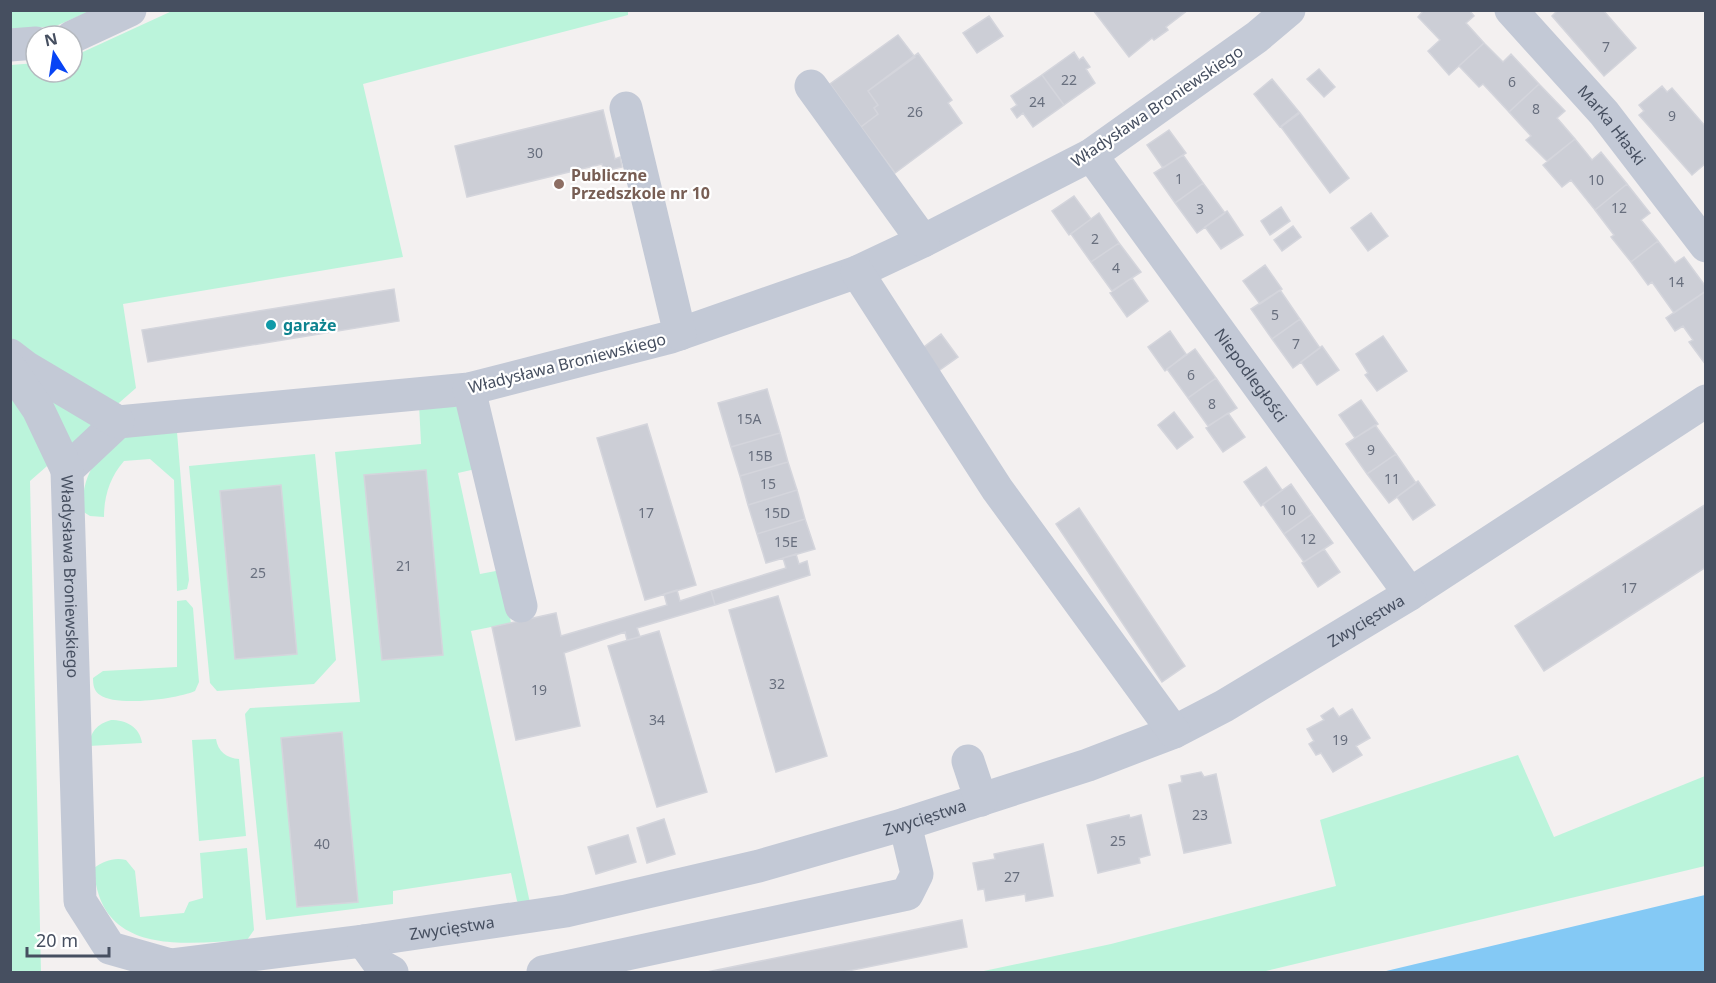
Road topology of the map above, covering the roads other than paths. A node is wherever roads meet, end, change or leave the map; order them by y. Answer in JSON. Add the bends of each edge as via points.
{"nodes":[{"id":1,"x":130,"y":10,"type":"edge"},
{"id":2,"x":1289,"y":10,"type":"edge"},
{"id":3,"x":1511,"y":10,"type":"edge"},
{"id":4,"x":84,"y":31,"type":"edge"},
{"id":5,"x":811,"y":86,"type":"dead end"},
{"id":6,"x":627,"y":108,"type":"dead end"},
{"id":7,"x":1091,"y":155,"type":"junction"},
{"id":8,"x":923,"y":241,"type":"junction"},
{"id":9,"x":1706,"y":246,"type":"edge"},
{"id":10,"x":857,"y":272,"type":"junction"},
{"id":11,"x":680,"y":334,"type":"junction"},
{"id":12,"x":10,"y":355,"type":"edge"},
{"id":13,"x":10,"y":368,"type":"edge"},
{"id":14,"x":470,"y":389,"type":"junction"},
{"id":15,"x":1706,"y":401,"type":"edge"},
{"id":16,"x":118,"y":422,"type":"junction"},
{"id":17,"x":67,"y":470,"type":"junction"},
{"id":18,"x":1410,"y":594,"type":"junction"},
{"id":19,"x":520,"y":606,"type":"dead end"},
{"id":20,"x":1174,"y":732,"type":"junction"},
{"id":21,"x":968,"y":761,"type":"dead end"},
{"id":22,"x":981,"y":800,"type":"junction"},
{"id":23,"x":905,"y":824,"type":"junction"},
{"id":24,"x":80,"y":901,"type":"joint"},
{"id":25,"x":363,"y":941,"type":"junction"},
{"id":26,"x":392,"y":972,"type":"edge"},
{"id":27,"x":543,"y":972,"type":"edge"}],
"edges":[{"from":1,"to":4,"type":"street"},
{"from":2,"to":7,"type":"street","name":"Władysława Broniewskiego"},
{"from":3,"to":9,"type":"street","name":"Marka Hłaski","via":[[1604,113]]},
{"from":5,"to":8,"type":"street"},
{"from":6,"to":11,"type":"street"},
{"from":7,"to":8,"type":"street","name":"Władysława Broniewskiego"},
{"from":7,"to":18,"type":"street","name":"Niepodległości"},
{"from":8,"to":10,"type":"street","name":"Władysława Broniewskiego"},
{"from":10,"to":11,"type":"street","name":"Władysława Broniewskiego"},
{"from":10,"to":20,"type":"street","via":[[997,489]]},
{"from":11,"to":14,"type":"street","name":"Władysława Broniewskiego"},
{"from":12,"to":16,"type":"street"},
{"from":13,"to":17,"type":"street","via":[[38,409]]},
{"from":14,"to":16,"type":"street","name":"Władysława Broniewskiego"},
{"from":14,"to":19,"type":"street"},
{"from":15,"to":18,"type":"street","name":"Zwycięstwa"},
{"from":16,"to":17,"type":"street","name":"Władysława Broniewskiego"},
{"from":17,"to":24,"type":"street","name":"Władysława Broniewskiego"},
{"from":18,"to":20,"type":"street","name":"Zwycięstwa"},
{"from":20,"to":22,"type":"street","name":"Zwycięstwa"},
{"from":21,"to":22,"type":"street"},
{"from":22,"to":23,"type":"street","name":"Zwycięstwa"},
{"from":23,"to":25,"type":"street","name":"Zwycięstwa","via":[[759,866],[567,910]]},
{"from":23,"to":27,"type":"street","via":[[917,874],[907,894]]},
{"from":24,"to":25,"type":"street","name":"Zwycięstwa","via":[[110,948],[170,965]]},
{"from":25,"to":26,"type":"street","via":[[381,966]]}]}
